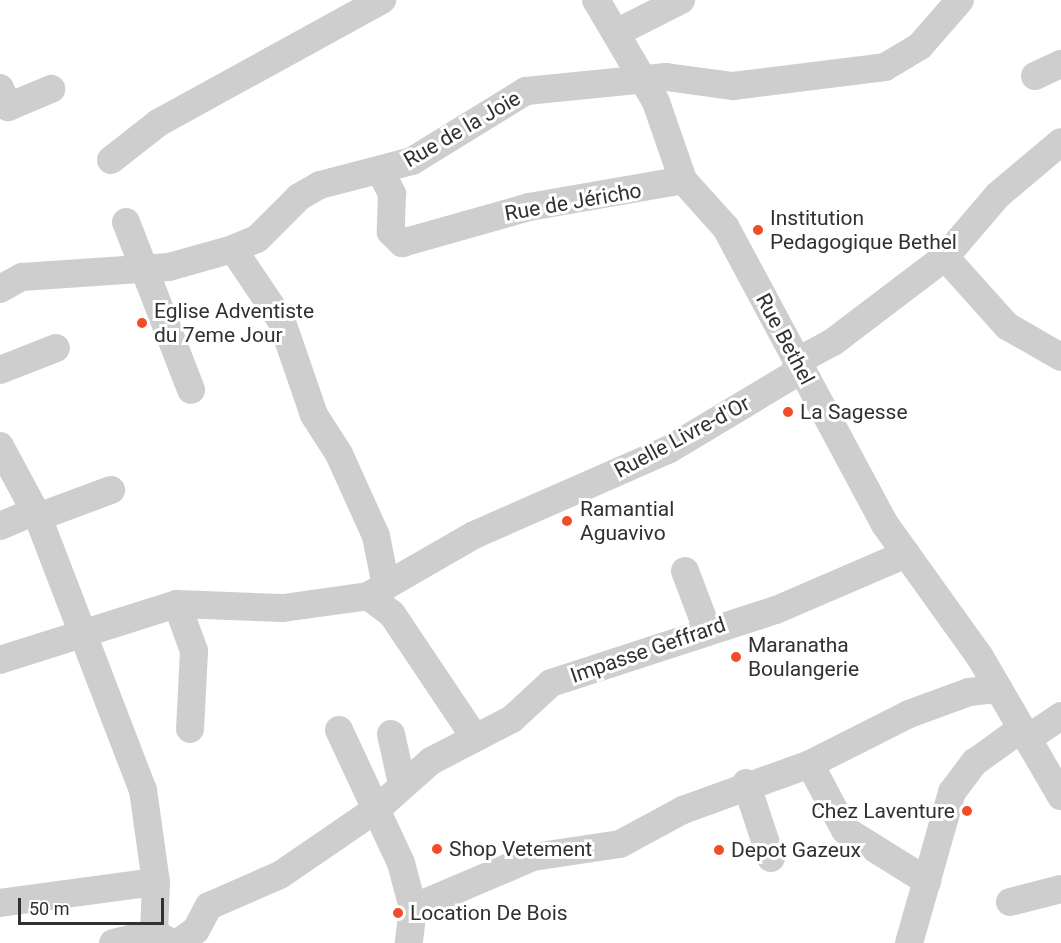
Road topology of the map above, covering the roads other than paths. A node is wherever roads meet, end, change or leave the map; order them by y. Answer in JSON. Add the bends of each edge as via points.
{"nodes":[{"id":1,"x":382,"y":0,"type":"edge"},
{"id":2,"x":596,"y":0,"type":"edge"},
{"id":3,"x":681,"y":0,"type":"edge"},
{"id":4,"x":960,"y":0,"type":"edge"},
{"id":5,"x":616,"y":33,"type":"junction"},
{"id":6,"x":1061,"y":64,"type":"edge"},
{"id":7,"x":1035,"y":76,"type":"dead end"},
{"id":8,"x":643,"y":80,"type":"junction"},
{"id":9,"x":51,"y":89,"type":"dead end"},
{"id":10,"x":4,"y":98,"type":"edge"},
{"id":11,"x":1061,"y":142,"type":"edge"},
{"id":12,"x":111,"y":160,"type":"dead end"},
{"id":13,"x":381,"y":172,"type":"junction"},
{"id":14,"x":683,"y":180,"type":"junction"},
{"id":15,"x":126,"y":222,"type":"dead end"},
{"id":16,"x":233,"y":249,"type":"junction"},
{"id":17,"x":945,"y":257,"type":"junction"},
{"id":18,"x":148,"y":267,"type":"junction"},
{"id":19,"x":0,"y":289,"type":"edge"},
{"id":20,"x":56,"y":348,"type":"dead end"},
{"id":21,"x":1061,"y":357,"type":"edge"},
{"id":22,"x":798,"y":366,"type":"junction"},
{"id":23,"x":0,"y":370,"type":"edge"},
{"id":24,"x":190,"y":390,"type":"dead end"},
{"id":25,"x":0,"y":446,"type":"edge"},
{"id":26,"x":111,"y":490,"type":"dead end"},
{"id":27,"x":36,"y":514,"type":"junction"},
{"id":28,"x":0,"y":526,"type":"edge"},
{"id":29,"x":906,"y":554,"type":"junction"},
{"id":30,"x":685,"y":571,"type":"dead end"},
{"id":31,"x":377,"y":591,"type":"junction"},
{"id":32,"x":177,"y":604,"type":"junction"},
{"id":33,"x":708,"y":632,"type":"junction"},
{"id":34,"x":80,"y":633,"type":"junction"},
{"id":35,"x":0,"y":660,"type":"edge"},
{"id":36,"x":999,"y":689,"type":"junction"},
{"id":37,"x":1061,"y":716,"type":"edge"},
{"id":38,"x":190,"y":729,"type":"dead end"},
{"id":39,"x":339,"y":730,"type":"dead end"},
{"id":40,"x":1024,"y":733,"type":"junction"},
{"id":41,"x":392,"y":734,"type":"dead end"},
{"id":42,"x":474,"y":735,"type":"junction"},
{"id":43,"x":810,"y":764,"type":"junction"},
{"id":44,"x":746,"y":783,"type":"junction"},
{"id":45,"x":402,"y":784,"type":"junction"},
{"id":46,"x":1061,"y":796,"type":"edge"},
{"id":47,"x":378,"y":808,"type":"junction"},
{"id":48,"x":771,"y":858,"type":"dead end"},
{"id":49,"x":927,"y":881,"type":"junction"},
{"id":50,"x":156,"y":882,"type":"junction"},
{"id":51,"x":1061,"y":889,"type":"edge"},
{"id":52,"x":1011,"y":902,"type":"dead end"},
{"id":53,"x":0,"y":903,"type":"edge"},
{"id":54,"x":413,"y":908,"type":"junction"},
{"id":55,"x":169,"y":940,"type":"edge"},
{"id":56,"x":112,"y":943,"type":"edge"},
{"id":57,"x":409,"y":943,"type":"edge"},
{"id":58,"x":909,"y":943,"type":"edge"}],
"edges":[{"from":1,"to":12,"type":"street","via":[[158,123]]},
{"from":2,"to":5,"type":"street","name":"Rue Bethel"},
{"from":3,"to":5,"type":"street"},
{"from":4,"to":8,"type":"street","name":"Rue de la Joie","via":[[912,52],[868,72],[718,86],[682,78]]},
{"from":5,"to":8,"type":"street","name":"Rue Bethel"},
{"from":6,"to":7,"type":"street"},
{"from":8,"to":13,"type":"street","name":"Rue de la Joie","via":[[526,92],[496,114]]},
{"from":8,"to":14,"type":"street","name":"Rue Bethel","via":[[656,102]]},
{"from":9,"to":10,"type":"street"},
{"from":11,"to":17,"type":"street","name":"Ruelle Livre-d'Or","via":[[998,195]]},
{"from":13,"to":14,"type":"street","name":"Rue de Jéricho","via":[[392,194],[391,232],[402,243],[529,207]]},
{"from":13,"to":16,"type":"street","name":"Rue de la Joie","via":[[320,185],[298,197],[257,239]]},
{"from":14,"to":22,"type":"street","name":"Rue Bethel","via":[[726,228]]},
{"from":15,"to":18,"type":"street"},
{"from":16,"to":18,"type":"street","name":"Rue de la Joie","via":[[169,267]]},
{"from":16,"to":31,"type":"street","via":[[282,322],[314,415],[339,454],[376,536]]},
{"from":17,"to":21,"type":"street","via":[[1007,326]]},
{"from":17,"to":22,"type":"street","name":"Ruelle Livre-d'Or"},
{"from":18,"to":19,"type":"street","name":"Rue de la Joie","via":[[22,277]]},
{"from":18,"to":24,"type":"street"},
{"from":20,"to":23,"type":"street"},
{"from":22,"to":29,"type":"street","name":"Rue Bethel"},
{"from":22,"to":31,"type":"street","name":"Ruelle Livre-d'Or","via":[[668,450],[474,535]]},
{"from":25,"to":27,"type":"street"},
{"from":26,"to":27,"type":"street"},
{"from":27,"to":28,"type":"street"},
{"from":27,"to":34,"type":"street"},
{"from":29,"to":33,"type":"street","name":"Impasse Geffrard"},
{"from":29,"to":36,"type":"street","name":"Rue Bethel"},
{"from":30,"to":33,"type":"street"},
{"from":31,"to":32,"type":"street","via":[[283,608]]},
{"from":31,"to":42,"type":"street"},
{"from":32,"to":34,"type":"street"},
{"from":32,"to":38,"type":"street","via":[[194,651]]},
{"from":33,"to":42,"type":"street","name":"Impasse Geffrard","via":[[550,683],[512,719]]},
{"from":34,"to":35,"type":"street"},
{"from":34,"to":50,"type":"street","via":[[143,790]]},
{"from":36,"to":40,"type":"street","name":"Rue Bethel"},
{"from":36,"to":43,"type":"street","via":[[969,692],[909,714]]},
{"from":37,"to":40,"type":"street"},
{"from":39,"to":47,"type":"street","via":[[354,771]]},
{"from":40,"to":46,"type":"street","name":"Rue Bethel"},
{"from":40,"to":49,"type":"street","via":[[960,778],[938,830]]},
{"from":41,"to":45,"type":"street"},
{"from":42,"to":45,"type":"street","name":"Impasse Geffrard"},
{"from":43,"to":44,"type":"street"},
{"from":43,"to":49,"type":"street","via":[[845,830]]},
{"from":44,"to":48,"type":"street"},
{"from":44,"to":54,"type":"street","via":[[641,829],[621,844],[533,858]]},
{"from":45,"to":47,"type":"street","name":"Impasse Geffrard"},
{"from":47,"to":54,"type":"street"},
{"from":47,"to":55,"type":"street","name":"Impasse Geffrard","via":[[280,875],[209,906],[196,930]]},
{"from":49,"to":58,"type":"street"},
{"from":50,"to":53,"type":"street"},
{"from":50,"to":55,"type":"street"},
{"from":51,"to":52,"type":"street"},
{"from":54,"to":57,"type":"street"},
{"from":55,"to":56,"type":"street","name":"Impasse Geffrard"}]}
